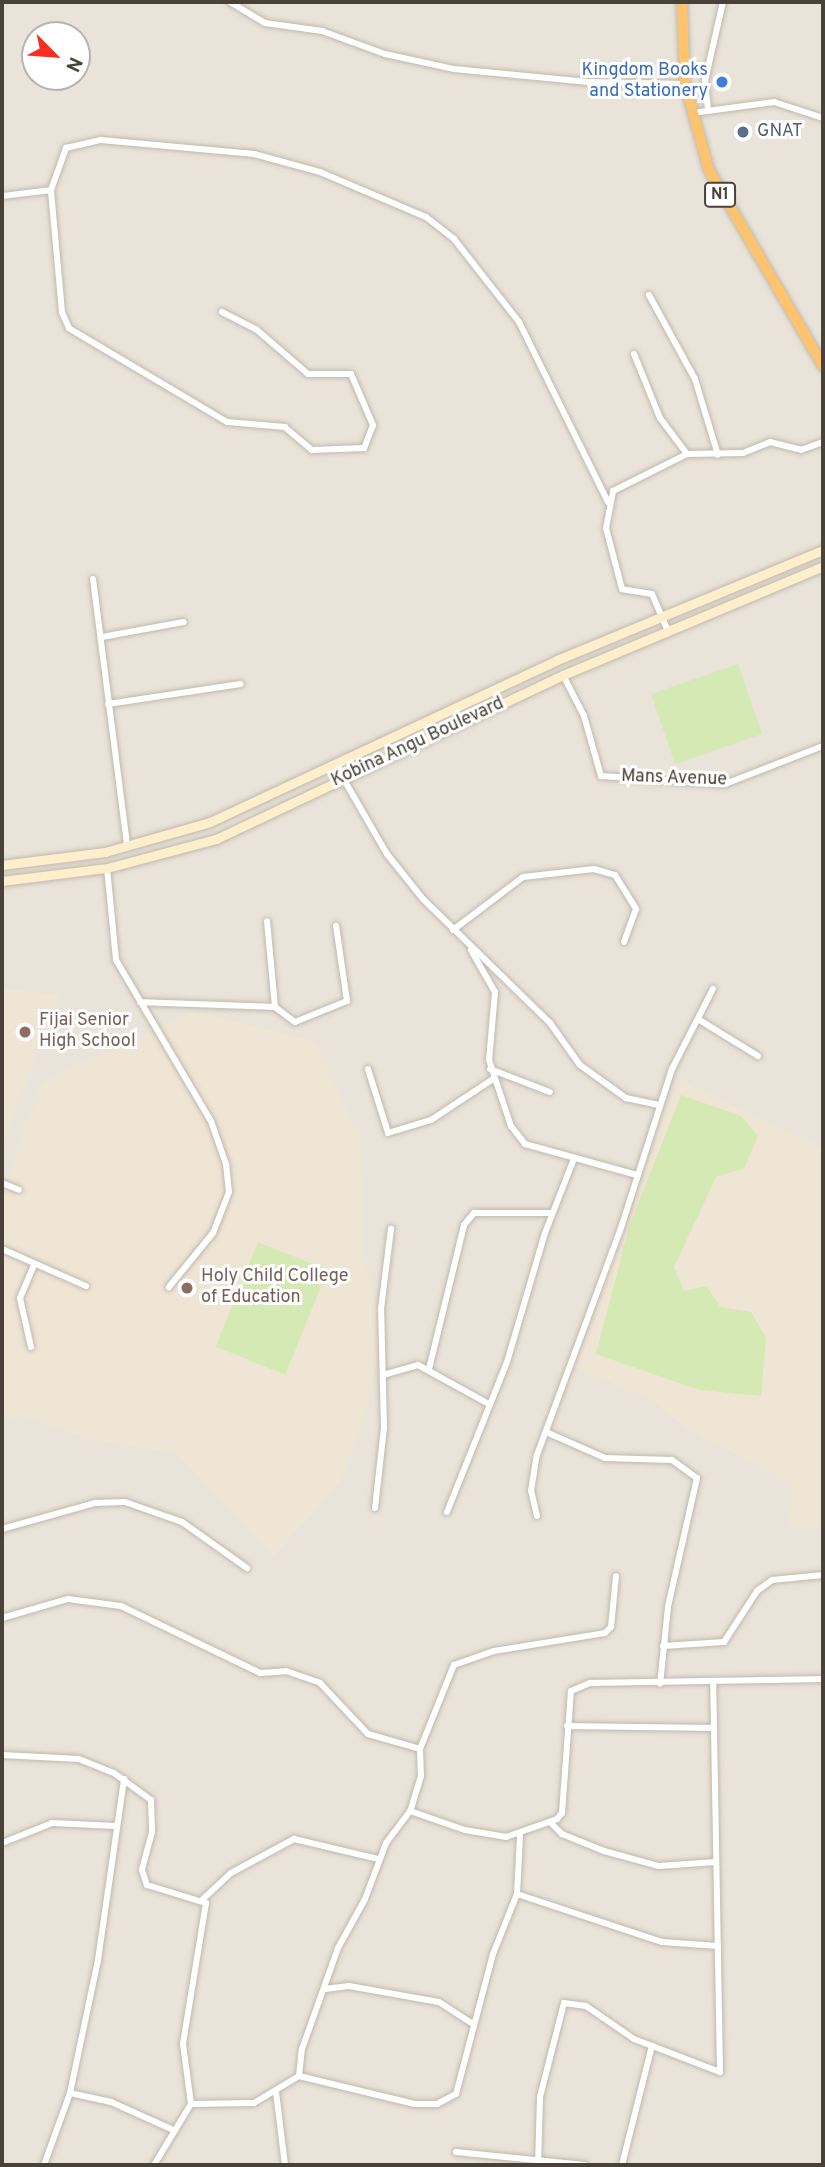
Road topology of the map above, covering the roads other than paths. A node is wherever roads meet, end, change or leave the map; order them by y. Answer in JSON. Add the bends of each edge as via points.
{"nodes":[{"id":1,"x":230,"y":2,"type":"edge"},
{"id":2,"x":682,"y":2,"type":"edge"},
{"id":3,"x":723,"y":2,"type":"edge"},
{"id":4,"x":685,"y":84,"type":"junction"},
{"id":5,"x":708,"y":110,"type":"junction"},
{"id":6,"x":690,"y":113,"type":"junction"},
{"id":7,"x":823,"y":118,"type":"edge"},
{"id":8,"x":51,"y":190,"type":"junction"},
{"id":9,"x":2,"y":197,"type":"edge"},
{"id":10,"x":649,"y":295,"type":"dead end"},
{"id":11,"x":222,"y":313,"type":"dead end"},
{"id":12,"x":634,"y":354,"type":"dead end"},
{"id":13,"x":823,"y":366,"type":"edge"},
{"id":14,"x":823,"y":442,"type":"edge"},
{"id":15,"x":687,"y":454,"type":"junction"},
{"id":16,"x":718,"y":455,"type":"junction"},
{"id":17,"x":608,"y":502,"type":"junction"},
{"id":18,"x":823,"y":550,"type":"edge"},
{"id":19,"x":823,"y":566,"type":"edge"},
{"id":20,"x":93,"y":579,"type":"dead end"},
{"id":21,"x":664,"y":616,"type":"junction"},
{"id":22,"x":184,"y":622,"type":"dead end"},
{"id":23,"x":668,"y":631,"type":"junction"},
{"id":24,"x":102,"y":637,"type":"junction"},
{"id":25,"x":563,"y":675,"type":"junction"},
{"id":26,"x":241,"y":684,"type":"dead end"},
{"id":27,"x":108,"y":704,"type":"junction"},
{"id":28,"x":823,"y":746,"type":"edge"},
{"id":29,"x":336,"y":764,"type":"junction"},
{"id":30,"x":343,"y":778,"type":"junction"},
{"id":31,"x":127,"y":846,"type":"junction"},
{"id":32,"x":2,"y":865,"type":"edge"},
{"id":33,"x":107,"y":868,"type":"junction"},
{"id":34,"x":2,"y":881,"type":"edge"},
{"id":35,"x":267,"y":921,"type":"dead end"},
{"id":36,"x":336,"y":926,"type":"dead end"},
{"id":37,"x":453,"y":930,"type":"junction"},
{"id":38,"x":624,"y":942,"type":"dead end"},
{"id":39,"x":468,"y":944,"type":"junction"},
{"id":40,"x":713,"y":989,"type":"dead end"},
{"id":41,"x":140,"y":1002,"type":"junction"},
{"id":42,"x":275,"y":1007,"type":"junction"},
{"id":43,"x":701,"y":1021,"type":"junction"},
{"id":44,"x":758,"y":1056,"type":"dead end"},
{"id":45,"x":368,"y":1069,"type":"dead end"},
{"id":46,"x":490,"y":1069,"type":"junction"},
{"id":47,"x":493,"y":1079,"type":"junction"},
{"id":48,"x":550,"y":1092,"type":"dead end"},
{"id":49,"x":660,"y":1105,"type":"junction"},
{"id":50,"x":573,"y":1161,"type":"junction"},
{"id":51,"x":638,"y":1175,"type":"junction"},
{"id":52,"x":2,"y":1182,"type":"edge"},
{"id":53,"x":19,"y":1190,"type":"dead end"},
{"id":54,"x":552,"y":1213,"type":"junction"},
{"id":55,"x":391,"y":1229,"type":"dead end"},
{"id":56,"x":2,"y":1249,"type":"edge"},
{"id":57,"x":34,"y":1265,"type":"junction"},
{"id":58,"x":86,"y":1286,"type":"dead end"},
{"id":59,"x":169,"y":1287,"type":"dead end"},
{"id":60,"x":31,"y":1347,"type":"dead end"},
{"id":61,"x":429,"y":1368,"type":"junction"},
{"id":62,"x":383,"y":1375,"type":"junction"},
{"id":63,"x":487,"y":1403,"type":"junction"},
{"id":64,"x":546,"y":1432,"type":"junction"},
{"id":65,"x":374,"y":1508,"type":"dead end"},
{"id":66,"x":447,"y":1512,"type":"dead end"},
{"id":67,"x":537,"y":1516,"type":"dead end"},
{"id":68,"x":2,"y":1529,"type":"edge"},
{"id":69,"x":247,"y":1568,"type":"dead end"},
{"id":70,"x":823,"y":1575,"type":"edge"},
{"id":71,"x":616,"y":1576,"type":"dead end"},
{"id":72,"x":2,"y":1618,"type":"edge"},
{"id":73,"x":663,"y":1646,"type":"junction"},
{"id":74,"x":823,"y":1679,"type":"edge"},
{"id":75,"x":713,"y":1683,"type":"junction"},
{"id":76,"x":660,"y":1684,"type":"junction"},
{"id":77,"x":568,"y":1726,"type":"junction"},
{"id":78,"x":713,"y":1728,"type":"junction"},
{"id":79,"x":420,"y":1749,"type":"junction"},
{"id":80,"x":2,"y":1755,"type":"edge"},
{"id":81,"x":124,"y":1779,"type":"junction"},
{"id":82,"x":410,"y":1811,"type":"junction"},
{"id":83,"x":551,"y":1823,"type":"junction"},
{"id":84,"x":116,"y":1826,"type":"junction"},
{"id":85,"x":520,"y":1836,"type":"junction"},
{"id":86,"x":2,"y":1843,"type":"edge"},
{"id":87,"x":378,"y":1859,"type":"junction"},
{"id":88,"x":716,"y":1862,"type":"junction"},
{"id":89,"x":517,"y":1894,"type":"junction"},
{"id":90,"x":203,"y":1899,"type":"junction"},
{"id":91,"x":718,"y":1946,"type":"junction"},
{"id":92,"x":325,"y":1989,"type":"junction"},
{"id":93,"x":473,"y":2024,"type":"junction"},
{"id":94,"x":652,"y":2046,"type":"junction"},
{"id":95,"x":299,"y":2076,"type":"junction"},
{"id":96,"x":276,"y":2092,"type":"junction"},
{"id":97,"x":70,"y":2093,"type":"junction"},
{"id":98,"x":191,"y":2104,"type":"junction"},
{"id":99,"x":171,"y":2129,"type":"junction"},
{"id":100,"x":456,"y":2152,"type":"dead end"},
{"id":101,"x":537,"y":2162,"type":"edge"},
{"id":102,"x":44,"y":2165,"type":"edge"},
{"id":103,"x":154,"y":2165,"type":"edge"},
{"id":104,"x":285,"y":2165,"type":"edge"},
{"id":105,"x":584,"y":2165,"type":"edge"},
{"id":106,"x":622,"y":2165,"type":"edge"}],
"edges":[{"from":1,"to":4,"type":"street","via":[[264,23],[322,31],[385,54],[454,69]]},
{"from":2,"to":4,"type":"highway","number":"N1"},
{"from":3,"to":5,"type":"street","via":[[705,81]]},
{"from":4,"to":6,"type":"highway","number":"N1"},
{"from":5,"to":6,"type":"street"},
{"from":5,"to":7,"type":"street","via":[[774,102]]},
{"from":6,"to":13,"type":"highway","number":"N1","via":[[720,196]]},
{"from":8,"to":9,"type":"street"},
{"from":8,"to":11,"type":"street","via":[[62,312],[69,328],[228,422],[285,427],[312,450],[364,448],[373,425],[351,374],[308,374],[257,330]]},
{"from":8,"to":17,"type":"street","via":[[66,148],[101,139],[291,163],[426,217],[454,239],[519,322]]},
{"from":10,"to":16,"type":"street","via":[[695,379]]},
{"from":12,"to":15,"type":"street","via":[[660,418]]},
{"from":14,"to":16,"type":"street","via":[[801,450],[770,442]]},
{"from":15,"to":16,"type":"street"},
{"from":15,"to":17,"type":"street","via":[[620,486]]},
{"from":17,"to":21,"type":"street","via":[[606,528],[622,589],[652,594]]},
{"from":18,"to":21,"type":"street","name":"Kobina Angu Boulevard"},
{"from":19,"to":23,"type":"street","name":"Kobina Angu Boulevard"},
{"from":20,"to":24,"type":"street"},
{"from":21,"to":23,"type":"street"},
{"from":21,"to":29,"type":"street","name":"Kobina Angu Boulevard"},
{"from":22,"to":24,"type":"street"},
{"from":23,"to":25,"type":"street","name":"Kobina Angu Boulevard"},
{"from":24,"to":27,"type":"street"},
{"from":25,"to":28,"type":"street","name":"Mans Avenue","via":[[584,716],[601,776],[725,784]]},
{"from":25,"to":30,"type":"street","name":"Kobina Angu Boulevard"},
{"from":26,"to":27,"type":"street"},
{"from":27,"to":31,"type":"street"},
{"from":29,"to":30,"type":"street"},
{"from":29,"to":31,"type":"street","name":"Kobina Angu Boulevard","via":[[210,822]]},
{"from":30,"to":33,"type":"street","name":"Kobina Angu Boulevard","via":[[216,839]]},
{"from":30,"to":37,"type":"street","via":[[387,854]]},
{"from":31,"to":32,"type":"street","name":"Kobina Angu Boulevard"},
{"from":33,"to":34,"type":"street","name":"Kobina Angu Boulevard"},
{"from":33,"to":41,"type":"street","via":[[116,960]]},
{"from":35,"to":42,"type":"street"},
{"from":36,"to":42,"type":"street","via":[[347,1001],[295,1022]]},
{"from":37,"to":38,"type":"street","via":[[523,877],[594,869],[615,875],[632,900],[634,920]]},
{"from":37,"to":39,"type":"street"},
{"from":39,"to":46,"type":"street","via":[[495,992],[488,1032]]},
{"from":39,"to":49,"type":"street","via":[[550,1023],[599,1082],[626,1098]]},
{"from":40,"to":43,"type":"street"},
{"from":41,"to":42,"type":"street"},
{"from":41,"to":59,"type":"street","via":[[211,1121],[229,1192],[213,1233]]},
{"from":43,"to":44,"type":"street"},
{"from":43,"to":49,"type":"street","via":[[672,1069]]},
{"from":45,"to":47,"type":"street","via":[[388,1133],[431,1120]]},
{"from":46,"to":47,"type":"street"},
{"from":46,"to":48,"type":"street"},
{"from":47,"to":50,"type":"street","via":[[511,1126],[525,1144]]},
{"from":49,"to":51,"type":"street"},
{"from":50,"to":51,"type":"street"},
{"from":50,"to":54,"type":"street"},
{"from":51,"to":64,"type":"street"},
{"from":52,"to":53,"type":"street"},
{"from":54,"to":61,"type":"street","via":[[474,1213],[464,1225]]},
{"from":54,"to":63,"type":"street","via":[[508,1363]]},
{"from":55,"to":62,"type":"street","via":[[381,1309]]},
{"from":56,"to":57,"type":"street"},
{"from":57,"to":58,"type":"street"},
{"from":57,"to":60,"type":"street","via":[[20,1297]]},
{"from":61,"to":62,"type":"street","via":[[418,1365]]},
{"from":61,"to":63,"type":"street"},
{"from":62,"to":65,"type":"street","via":[[384,1428]]},
{"from":63,"to":66,"type":"street","via":[[463,1481]]},
{"from":64,"to":67,"type":"street","via":[[531,1491]]},
{"from":64,"to":73,"type":"street","via":[[605,1458],[672,1460],[697,1478]]},
{"from":68,"to":69,"type":"street","via":[[95,1503],[125,1502],[182,1522]]},
{"from":70,"to":73,"type":"street","via":[[772,1580],[757,1591],[724,1642]]},
{"from":71,"to":79,"type":"street","via":[[611,1627],[605,1633],[494,1651],[454,1665]]},
{"from":72,"to":79,"type":"street","via":[[68,1600],[134,1611],[260,1673],[286,1671],[320,1683],[368,1734]]},
{"from":73,"to":76,"type":"street"},
{"from":74,"to":75,"type":"street"},
{"from":75,"to":76,"type":"street"},
{"from":75,"to":78,"type":"street"},
{"from":76,"to":77,"type":"street","via":[[571,1691]]},
{"from":77,"to":78,"type":"street"},
{"from":77,"to":83,"type":"street","via":[[562,1813]]},
{"from":78,"to":88,"type":"street"},
{"from":79,"to":82,"type":"street","via":[[421,1776]]},
{"from":80,"to":81,"type":"street","via":[[79,1759]]},
{"from":81,"to":84,"type":"street"},
{"from":81,"to":90,"type":"street","via":[[145,1794],[154,1811],[142,1870],[147,1885]]},
{"from":82,"to":85,"type":"street","via":[[465,1830]]},
{"from":82,"to":87,"type":"street"},
{"from":83,"to":85,"type":"street"},
{"from":83,"to":88,"type":"street","via":[[562,1834],[604,1851],[659,1866]]},
{"from":84,"to":86,"type":"street","via":[[52,1823]]},
{"from":84,"to":97,"type":"street","via":[[98,1960]]},
{"from":85,"to":89,"type":"street"},
{"from":87,"to":90,"type":"street","via":[[294,1839],[231,1873]]},
{"from":87,"to":92,"type":"street"},
{"from":88,"to":91,"type":"street"},
{"from":89,"to":91,"type":"street","via":[[662,1942]]},
{"from":89,"to":93,"type":"street","via":[[496,1944]]},
{"from":90,"to":98,"type":"street","via":[[183,2044]]},
{"from":91,"to":94,"type":"street","via":[[720,2071]]},
{"from":92,"to":93,"type":"street","via":[[349,1986],[439,2002]]},
{"from":92,"to":95,"type":"street","via":[[302,2049]]},
{"from":93,"to":95,"type":"street","via":[[460,2086],[437,2104]]},
{"from":94,"to":101,"type":"street","via":[[586,2006],[564,2003],[540,2097]]},
{"from":94,"to":106,"type":"street"},
{"from":95,"to":96,"type":"street"},
{"from":96,"to":98,"type":"street","via":[[254,2103]]},
{"from":96,"to":104,"type":"street"},
{"from":97,"to":99,"type":"street","via":[[111,2102]]},
{"from":97,"to":102,"type":"street"},
{"from":98,"to":99,"type":"street"},
{"from":99,"to":103,"type":"street"},
{"from":100,"to":101,"type":"street"},
{"from":101,"to":105,"type":"street"}]}
